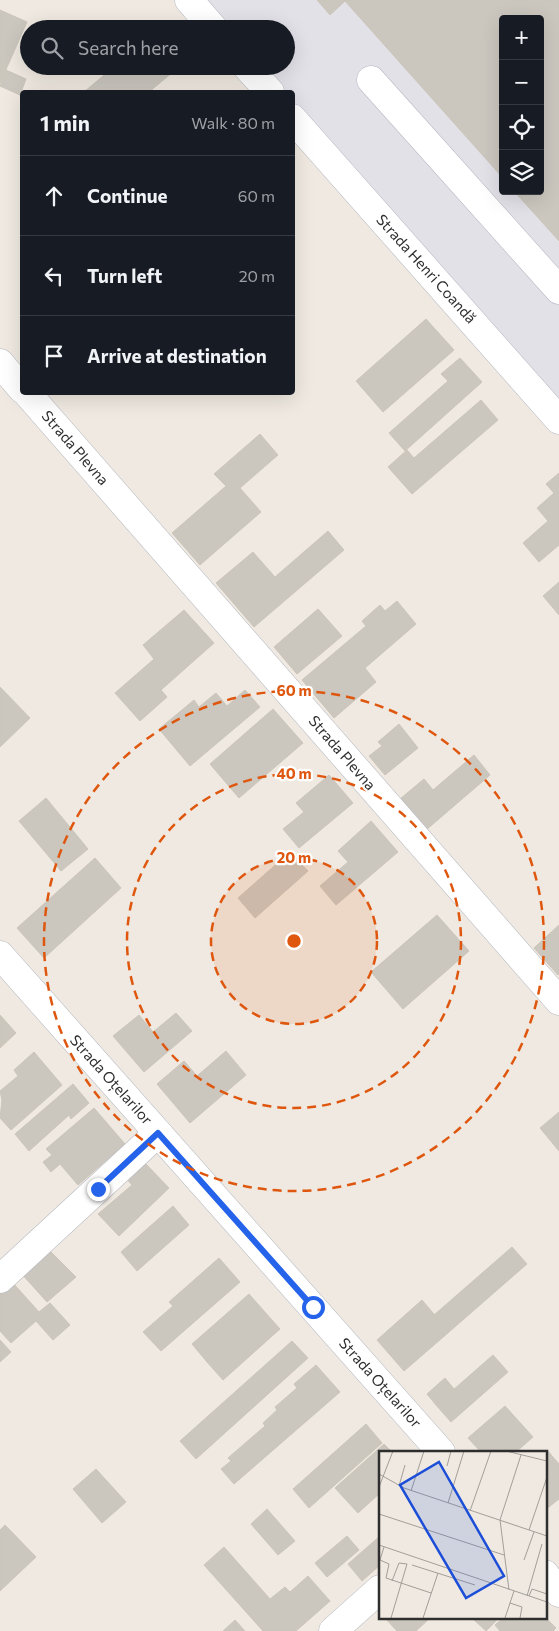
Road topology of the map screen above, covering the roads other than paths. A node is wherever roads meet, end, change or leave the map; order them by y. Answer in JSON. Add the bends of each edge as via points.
{"nodes":[{"id":1,"x":189,"y":0,"type":"edge"},
{"id":2,"x":206,"y":20,"type":"edge"},
{"id":3,"x":254,"y":75,"type":"edge"},
{"id":4,"x":372,"y":80,"type":"dead end"},
{"id":5,"x":268,"y":90,"type":"edge"},
{"id":6,"x":295,"y":121,"type":"edge"},
{"id":7,"x":559,"y":290,"type":"edge"},
{"id":8,"x":0,"y":363,"type":"edge"},
{"id":9,"x":20,"y":387,"type":"edge"},
{"id":10,"x":29,"y":395,"type":"edge"},
{"id":11,"x":559,"y":420,"type":"edge"},
{"id":12,"x":0,"y":955,"type":"edge"},
{"id":13,"x":559,"y":1000,"type":"edge"},
{"id":14,"x":158,"y":1133,"type":"junction"},
{"id":15,"x":0,"y":1279,"type":"edge"},
{"id":16,"x":440,"y":1451,"type":"edge"},
{"id":17,"x":546,"y":1575,"type":"edge"},
{"id":18,"x":379,"y":1590,"type":"edge"},
{"id":19,"x":559,"y":1593,"type":"edge"},
{"id":20,"x":333,"y":1631,"type":"edge"}],
"edges":[{"from":1,"to":2,"type":"street"},
{"from":3,"to":5,"type":"street"},
{"from":4,"to":7,"type":"street"},
{"from":6,"to":11,"type":"street","name":"Strada Henri Coandă"},
{"from":8,"to":9,"type":"street"},
{"from":10,"to":13,"type":"street","name":"Strada Plevna"},
{"from":12,"to":14,"type":"street","name":"Strada Oțelarilor"},
{"from":14,"to":15,"type":"street"},
{"from":14,"to":16,"type":"street","name":"Strada Oțelarilor"},
{"from":17,"to":19,"type":"street"},
{"from":18,"to":20,"type":"street"}]}
